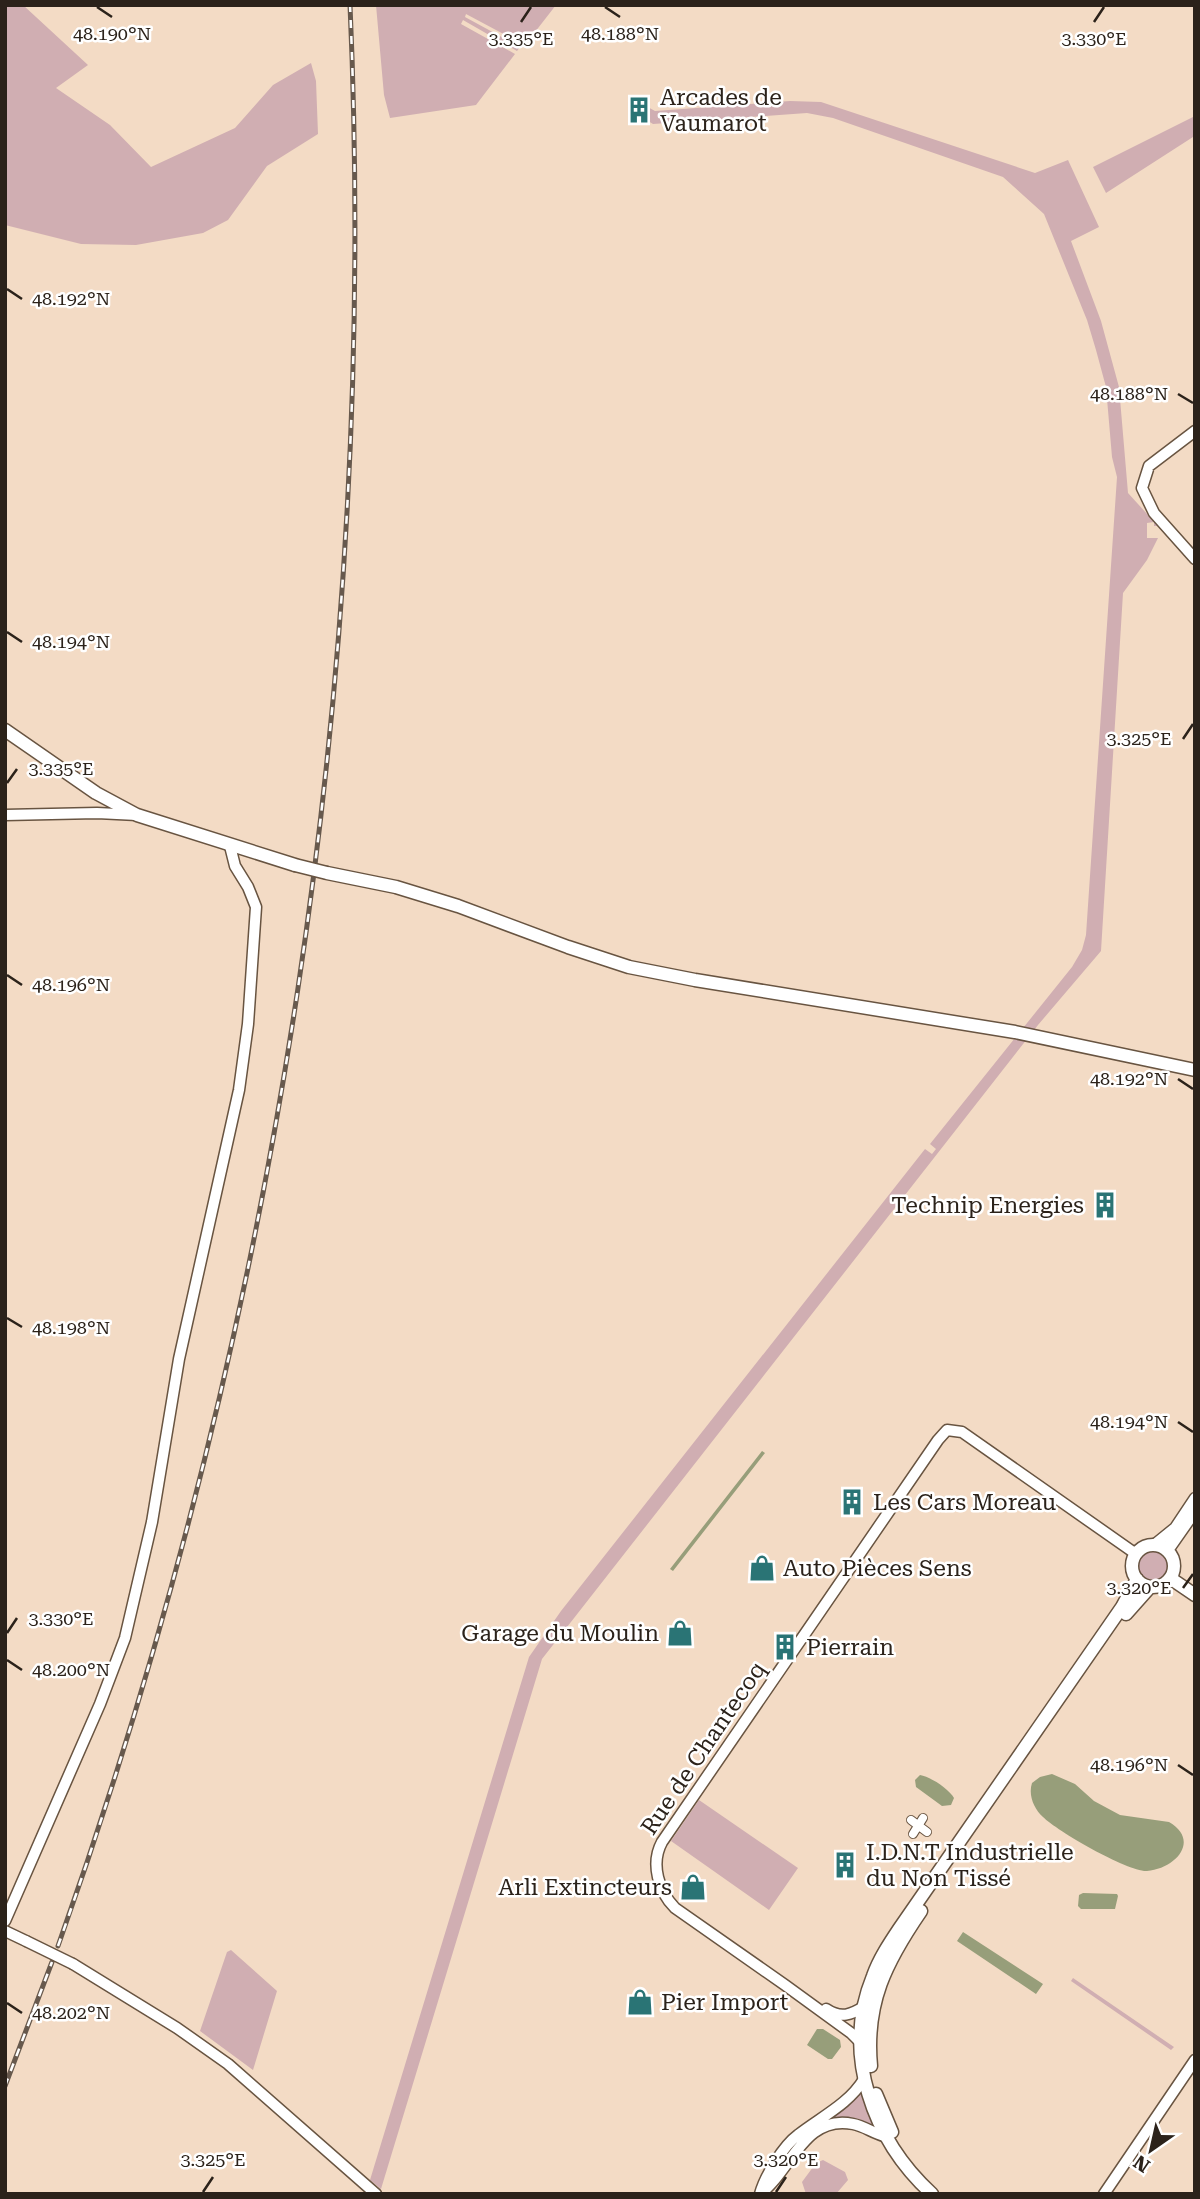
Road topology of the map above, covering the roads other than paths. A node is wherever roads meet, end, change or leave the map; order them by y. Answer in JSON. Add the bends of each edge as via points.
{"nodes":[{"id":1,"x":1195,"y":431,"type":"edge"},
{"id":2,"x":1195,"y":559,"type":"edge"},
{"id":3,"x":5,"y":730,"type":"edge"},
{"id":4,"x":5,"y":815,"type":"edge"},
{"id":5,"x":136,"y":815,"type":"junction"},
{"id":6,"x":230,"y":846,"type":"junction"},
{"id":7,"x":1195,"y":1070,"type":"edge"},
{"id":8,"x":1195,"y":1498,"type":"edge"},
{"id":9,"x":1195,"y":1510,"type":"edge"},
{"id":10,"x":1154,"y":1545,"type":"junction"},
{"id":11,"x":1167,"y":1550,"type":"junction"},
{"id":12,"x":1136,"y":1554,"type":"junction"},
{"id":13,"x":1170,"y":1578,"type":"junction"},
{"id":14,"x":1137,"y":1579,"type":"junction"},
{"id":15,"x":1150,"y":1587,"type":"junction"},
{"id":16,"x":1195,"y":1595,"type":"edge"},
{"id":17,"x":916,"y":1825,"type":"dead end"},
{"id":18,"x":927,"y":1832,"type":"dead end"},
{"id":19,"x":5,"y":1921,"type":"edge"},
{"id":20,"x":5,"y":1931,"type":"edge"},
{"id":21,"x":785,"y":1985,"type":"junction"},
{"id":22,"x":865,"y":2006,"type":"junction"},
{"id":23,"x":861,"y":2043,"type":"junction"},
{"id":24,"x":1195,"y":2060,"type":"edge"},
{"id":25,"x":864,"y":2079,"type":"junction"},
{"id":26,"x":884,"y":2136,"type":"junction"},
{"id":27,"x":376,"y":2194,"type":"edge"},
{"id":28,"x":932,"y":2194,"type":"edge"},
{"id":29,"x":943,"y":2194,"type":"edge"},
{"id":30,"x":1104,"y":2194,"type":"edge"}],
"edges":[{"from":1,"to":2,"type":"street","via":[[1149,466],[1142,488],[1154,513]]},
{"from":3,"to":5,"type":"street"},
{"from":4,"to":5,"type":"street"},
{"from":5,"to":6,"type":"street"},
{"from":6,"to":7,"type":"street","bridge":true,"via":[[421,894],[629,967],[1015,1032]]},
{"from":6,"to":19,"type":"street","via":[[256,907],[248,1024],[239,1090],[179,1359],[152,1522],[125,1638]]},
{"from":8,"to":10,"type":"street","via":[[1174,1528]]},
{"from":9,"to":11,"type":"street"},
{"from":10,"to":11,"type":"street"},
{"from":10,"to":12,"type":"street"},
{"from":11,"to":13,"type":"street","via":[[1174,1560]]},
{"from":12,"to":14,"type":"street","via":[[1132,1567]]},
{"from":12,"to":21,"type":"street","name":"Rue de Chantecoq","via":[[962,1432],[950,1429],[938,1440],[659,1847],[657,1874],[669,1902]]},
{"from":13,"to":15,"type":"street"},
{"from":13,"to":16,"type":"street"},
{"from":14,"to":15,"type":"street"},
{"from":14,"to":22,"type":"street","via":[[1134,1590],[884,1952]]},
{"from":15,"to":29,"type":"street","via":[[1128,1611],[908,1931],[891,1957],[874,2001],[870,2036],[876,2095],[903,2152]]},
{"from":17,"to":18,"type":"street"},
{"from":20,"to":27,"type":"street","bridge":true,"via":[[73,1964],[228,2064]]},
{"from":21,"to":22,"type":"street","via":[[833,2014],[847,2015]]},
{"from":21,"to":23,"type":"street","name":"Rue de Chantecoq"},
{"from":22,"to":23,"type":"street"},
{"from":23,"to":25,"type":"street"},
{"from":24,"to":30,"type":"street"},
{"from":25,"to":26,"type":"street"},
{"from":25,"to":26,"type":"street","via":[[848,2099],[795,2137],[764,2180],[760,2194],[821,2128],[852,2124]]},
{"from":26,"to":28,"type":"street","via":[[906,2169]]}]}
